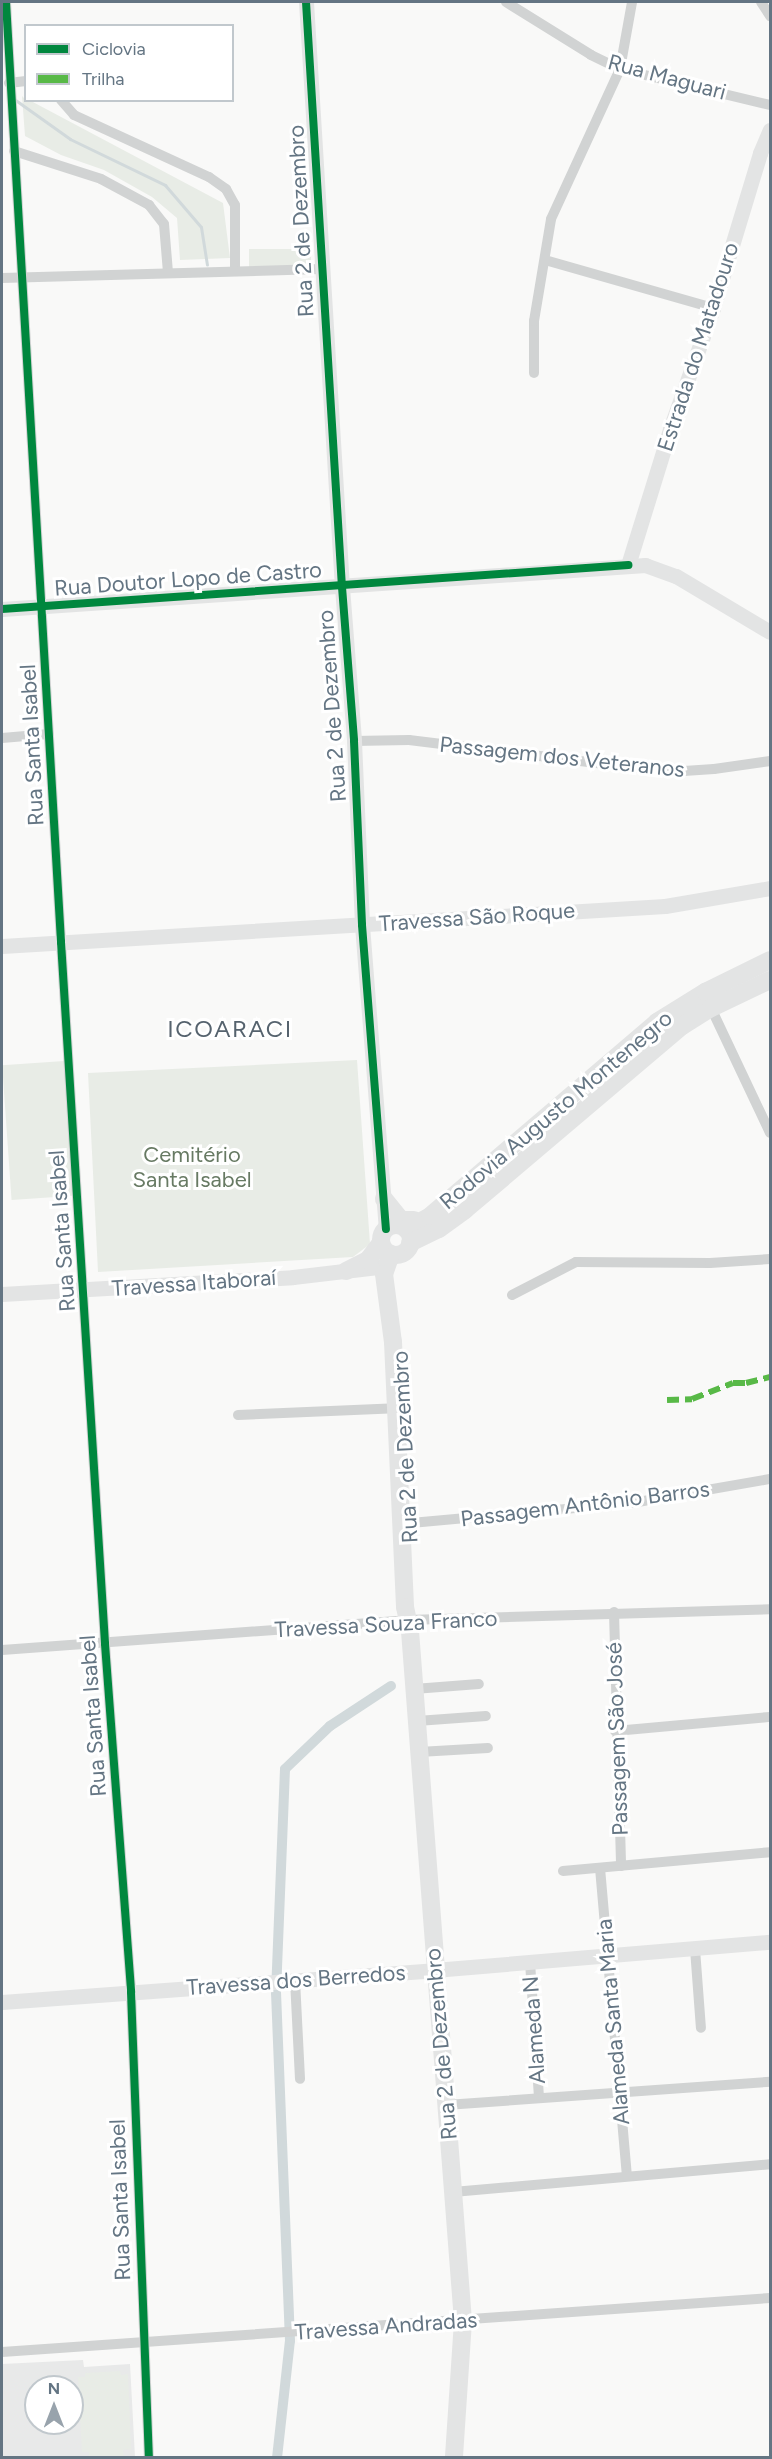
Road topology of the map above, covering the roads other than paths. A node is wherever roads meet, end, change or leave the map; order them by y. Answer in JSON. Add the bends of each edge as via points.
{"nodes":[{"id":1,"x":6,"y":2,"type":"edge"},
{"id":2,"x":306,"y":2,"type":"edge"},
{"id":3,"x":506,"y":2,"type":"edge"},
{"id":4,"x":632,"y":2,"type":"edge"},
{"id":5,"x":761,"y":2,"type":"edge"},
{"id":6,"x":771,"y":16,"type":"edge"},
{"id":7,"x":5,"y":61,"type":"edge"},
{"id":8,"x":620,"y":69,"type":"junction"},
{"id":9,"x":24,"y":82,"type":"edge"},
{"id":10,"x":10,"y":87,"type":"junction"},
{"id":11,"x":63,"y":102,"type":"edge"},
{"id":12,"x":771,"y":105,"type":"edge"},
{"id":13,"x":771,"y":130,"type":"edge"},
{"id":14,"x":2,"y":146,"type":"edge"},
{"id":15,"x":14,"y":149,"type":"junction"},
{"id":16,"x":545,"y":260,"type":"junction"},
{"id":17,"x":321,"y":268,"type":"junction"},
{"id":18,"x":235,"y":271,"type":"junction"},
{"id":19,"x":168,"y":273,"type":"junction"},
{"id":20,"x":24,"y":277,"type":"junction"},
{"id":21,"x":2,"y":278,"type":"edge"},
{"id":22,"x":713,"y":308,"type":"junction"},
{"id":23,"x":534,"y":373,"type":"dead end"},
{"id":24,"x":628,"y":565,"type":"junction"},
{"id":25,"x":342,"y":587,"type":"junction"},
{"id":26,"x":42,"y":606,"type":"junction"},
{"id":27,"x":2,"y":609,"type":"edge"},
{"id":28,"x":771,"y":632,"type":"edge"},
{"id":29,"x":49,"y":734,"type":"junction"},
{"id":30,"x":2,"y":738,"type":"edge"},
{"id":31,"x":354,"y":741,"type":"junction"},
{"id":32,"x":771,"y":761,"type":"edge"},
{"id":33,"x":771,"y":888,"type":"edge"},
{"id":34,"x":362,"y":925,"type":"junction"},
{"id":35,"x":61,"y":942,"type":"junction"},
{"id":36,"x":2,"y":946,"type":"edge"},
{"id":37,"x":771,"y":960,"type":"edge"},
{"id":38,"x":771,"y":980,"type":"edge"},
{"id":39,"x":711,"y":1008,"type":"junction"},
{"id":40,"x":771,"y":1133,"type":"edge"},
{"id":41,"x":384,"y":1199,"type":"junction"},
{"id":42,"x":430,"y":1216,"type":"junction"},
{"id":43,"x":408,"y":1236,"type":"junction"},
{"id":44,"x":386,"y":1248,"type":"junction"},
{"id":45,"x":771,"y":1259,"type":"edge"},
{"id":46,"x":346,"y":1271,"type":"joint"},
{"id":47,"x":84,"y":1290,"type":"junction"},
{"id":48,"x":2,"y":1294,"type":"edge"},
{"id":49,"x":512,"y":1295,"type":"dead end"},
{"id":50,"x":400,"y":1408,"type":"junction"},
{"id":51,"x":238,"y":1415,"type":"dead end"},
{"id":52,"x":771,"y":1479,"type":"edge"},
{"id":53,"x":404,"y":1524,"type":"junction"},
{"id":54,"x":771,"y":1609,"type":"edge"},
{"id":55,"x":614,"y":1612,"type":"junction"},
{"id":56,"x":410,"y":1624,"type":"junction"},
{"id":57,"x":105,"y":1644,"type":"junction"},
{"id":58,"x":2,"y":1650,"type":"edge"},
{"id":59,"x":479,"y":1684,"type":"dead end"},
{"id":60,"x":414,"y":1689,"type":"junction"},
{"id":61,"x":486,"y":1716,"type":"dead end"},
{"id":62,"x":771,"y":1717,"type":"edge"},
{"id":63,"x":417,"y":1721,"type":"junction"},
{"id":64,"x":615,"y":1731,"type":"junction"},
{"id":65,"x":488,"y":1748,"type":"dead end"},
{"id":66,"x":419,"y":1752,"type":"junction"},
{"id":67,"x":771,"y":1852,"type":"edge"},
{"id":68,"x":621,"y":1866,"type":"junction"},
{"id":69,"x":600,"y":1868,"type":"junction"},
{"id":70,"x":563,"y":1871,"type":"dead end"},
{"id":71,"x":771,"y":1942,"type":"edge"},
{"id":72,"x":695,"y":1949,"type":"junction"},
{"id":73,"x":608,"y":1956,"type":"junction"},
{"id":74,"x":530,"y":1962,"type":"junction"},
{"id":75,"x":434,"y":1970,"type":"junction"},
{"id":76,"x":295,"y":1980,"type":"junction"},
{"id":77,"x":131,"y":1992,"type":"junction"},
{"id":78,"x":2,"y":2002,"type":"edge"},
{"id":79,"x":701,"y":2028,"type":"dead end"},
{"id":80,"x":300,"y":2079,"type":"dead end"},
{"id":81,"x":771,"y":2082,"type":"edge"},
{"id":82,"x":618,"y":2094,"type":"junction"},
{"id":83,"x":538,"y":2098,"type":"junction"},
{"id":84,"x":446,"y":2105,"type":"junction"},
{"id":85,"x":771,"y":2164,"type":"edge"},
{"id":86,"x":627,"y":2176,"type":"junction"},
{"id":87,"x":453,"y":2192,"type":"junction"},
{"id":88,"x":771,"y":2298,"type":"edge"},
{"id":89,"x":463,"y":2321,"type":"junction"},
{"id":90,"x":143,"y":2342,"type":"junction"},
{"id":91,"x":2,"y":2352,"type":"edge"},
{"id":92,"x":148,"y":2457,"type":"edge"},
{"id":93,"x":454,"y":2457,"type":"edge"}],
"edges":[{"from":1,"to":7,"type":"street","name":"Rua Santa Isabel"},
{"from":2,"to":17,"type":"street","name":"Rua 2 de Dezembro"},
{"from":3,"to":8,"type":"street","name":"Rua Maguari"},
{"from":4,"to":8,"type":"street"},
{"from":5,"to":6,"type":"street"},
{"from":7,"to":10,"type":"street","name":"Rua Santa Isabel"},
{"from":8,"to":12,"type":"street","name":"Rua Maguari"},
{"from":8,"to":16,"type":"street","via":[[551,219]]},
{"from":9,"to":10,"type":"street"},
{"from":10,"to":15,"type":"street","name":"Rua Santa Isabel"},
{"from":11,"to":18,"type":"street","via":[[74,115],[209,177],[226,189],[235,205]]},
{"from":13,"to":22,"type":"street","name":"Estrada do Matadouro","via":[[760,153]]},
{"from":14,"to":15,"type":"street"},
{"from":15,"to":19,"type":"street","via":[[101,179],[149,205],[164,224]]},
{"from":15,"to":20,"type":"street","name":"Rua Santa Isabel"},
{"from":16,"to":22,"type":"street"},
{"from":16,"to":23,"type":"street","via":[[534,321]]},
{"from":17,"to":18,"type":"street"},
{"from":17,"to":25,"type":"street","name":"Rua 2 de Dezembro"},
{"from":18,"to":19,"type":"street"},
{"from":19,"to":20,"type":"street"},
{"from":20,"to":21,"type":"street"},
{"from":20,"to":26,"type":"street","name":"Rua Santa Isabel"},
{"from":22,"to":24,"type":"street","name":"Estrada do Matadouro"},
{"from":24,"to":25,"type":"street","name":"Rua Doutor Lopo de Castro"},
{"from":24,"to":28,"type":"street","name":"Rua Doutor Lopo de Castro","via":[[661,569]]},
{"from":25,"to":26,"type":"street","name":"Rua Doutor Lopo de Castro"},
{"from":25,"to":31,"type":"street","name":"Rua 2 de Dezembro"},
{"from":26,"to":27,"type":"street","name":"Rua Doutor Lopo de Castro"},
{"from":26,"to":29,"type":"street","name":"Rua Santa Isabel"},
{"from":29,"to":30,"type":"street"},
{"from":29,"to":35,"type":"street","name":"Rua Santa Isabel"},
{"from":31,"to":32,"type":"street","name":"Passagem dos Veteranos","via":[[409,741],[669,772]]},
{"from":31,"to":34,"type":"street","name":"Rua 2 de Dezembro"},
{"from":33,"to":34,"type":"street","name":"Travessa São Roque","via":[[665,906]]},
{"from":34,"to":35,"type":"street","name":"Travessa São Roque"},
{"from":34,"to":41,"type":"street","name":"Rua 2 de Dezembro"},
{"from":35,"to":36,"type":"street","name":"Travessa São Roque"},
{"from":35,"to":47,"type":"street","name":"Rua Santa Isabel"},
{"from":37,"to":42,"type":"main road","name":"Rodovia Augusto Montenegro","via":[[705,992],[657,1022]]},
{"from":38,"to":39,"type":"main road","name":"Rodovia Augusto Montenegro"},
{"from":39,"to":40,"type":"street"},
{"from":39,"to":43,"type":"main road","name":"Rodovia Augusto Montenegro","via":[[666,1038],[465,1210],[439,1229]]},
{"from":41,"to":42,"type":"main road","via":[[401,1220]]},
{"from":41,"to":44,"type":"street","name":"Rua 2 de Dezembro"},
{"from":42,"to":43,"type":"main road","name":"Rodovia Augusto Montenegro"},
{"from":43,"to":44,"type":"main road","via":[[403,1253]]},
{"from":43,"to":44,"type":"main road","via":[[393,1225]]},
{"from":44,"to":46,"type":"main road"},
{"from":44,"to":50,"type":"main road","name":"Rua 2 de Dezembro","via":[[384,1274]]},
{"from":45,"to":49,"type":"street","via":[[710,1263],[576,1262]]},
{"from":46,"to":47,"type":"street","name":"Travessa Itaboraí"},
{"from":47,"to":48,"type":"street","name":"Travessa Itaboraí"},
{"from":47,"to":57,"type":"street","name":"Rua Santa Isabel"},
{"from":50,"to":51,"type":"street"},
{"from":50,"to":53,"type":"main road","name":"Rua 2 de Dezembro"},
{"from":52,"to":53,"type":"street","name":"Passagem Antônio Barros","via":[[632,1503]]},
{"from":53,"to":56,"type":"main road","name":"Rua 2 de Dezembro"},
{"from":54,"to":55,"type":"street","name":"Travessa Souza Franco"},
{"from":55,"to":56,"type":"street","name":"Travessa Souza Franco"},
{"from":55,"to":64,"type":"street","name":"Passagem São José"},
{"from":56,"to":57,"type":"street","name":"Travessa Souza Franco"},
{"from":56,"to":60,"type":"main road","name":"Rua 2 de Dezembro"},
{"from":57,"to":58,"type":"street","name":"Travessa Souza Franco"},
{"from":57,"to":77,"type":"street","name":"Rua Santa Isabel"},
{"from":59,"to":60,"type":"street"},
{"from":60,"to":63,"type":"main road","name":"Rua 2 de Dezembro"},
{"from":61,"to":63,"type":"street"},
{"from":62,"to":64,"type":"street"},
{"from":63,"to":66,"type":"main road","name":"Rua 2 de Dezembro"},
{"from":64,"to":68,"type":"street","name":"Passagem São José"},
{"from":65,"to":66,"type":"street"},
{"from":66,"to":75,"type":"main road","name":"Rua 2 de Dezembro"},
{"from":67,"to":68,"type":"street"},
{"from":68,"to":69,"type":"street"},
{"from":69,"to":70,"type":"street"},
{"from":69,"to":73,"type":"street","name":"Alameda Santa Maria"},
{"from":71,"to":72,"type":"street","name":"Travessa dos Berredos"},
{"from":72,"to":73,"type":"street","name":"Travessa dos Berredos"},
{"from":72,"to":79,"type":"street"},
{"from":73,"to":74,"type":"street","name":"Travessa dos Berredos"},
{"from":73,"to":82,"type":"street","name":"Alameda Santa Maria"},
{"from":74,"to":75,"type":"street","name":"Travessa dos Berredos"},
{"from":74,"to":83,"type":"street","name":"Alameda N"},
{"from":75,"to":76,"type":"street","name":"Travessa dos Berredos"},
{"from":75,"to":84,"type":"main road","name":"Rua 2 de Dezembro"},
{"from":76,"to":77,"type":"street","name":"Travessa dos Berredos"},
{"from":76,"to":80,"type":"street"},
{"from":77,"to":78,"type":"street","name":"Travessa dos Berredos"},
{"from":77,"to":90,"type":"street","name":"Rua Santa Isabel"},
{"from":81,"to":82,"type":"street"},
{"from":82,"to":83,"type":"street"},
{"from":82,"to":86,"type":"street","name":"Alameda Santa Maria"},
{"from":83,"to":84,"type":"street"},
{"from":84,"to":87,"type":"main road","name":"Rua 2 de Dezembro"},
{"from":85,"to":86,"type":"street"},
{"from":86,"to":87,"type":"street"},
{"from":87,"to":89,"type":"main road","name":"Rua 2 de Dezembro"},
{"from":88,"to":89,"type":"street","name":"Travessa Andradas"},
{"from":89,"to":90,"type":"street","name":"Travessa Andradas"},
{"from":89,"to":93,"type":"main road","name":"Rua 2 de Dezembro"},
{"from":90,"to":91,"type":"street","name":"Travessa Andradas"},
{"from":90,"to":92,"type":"street","name":"Rua Santa Isabel"}]}
